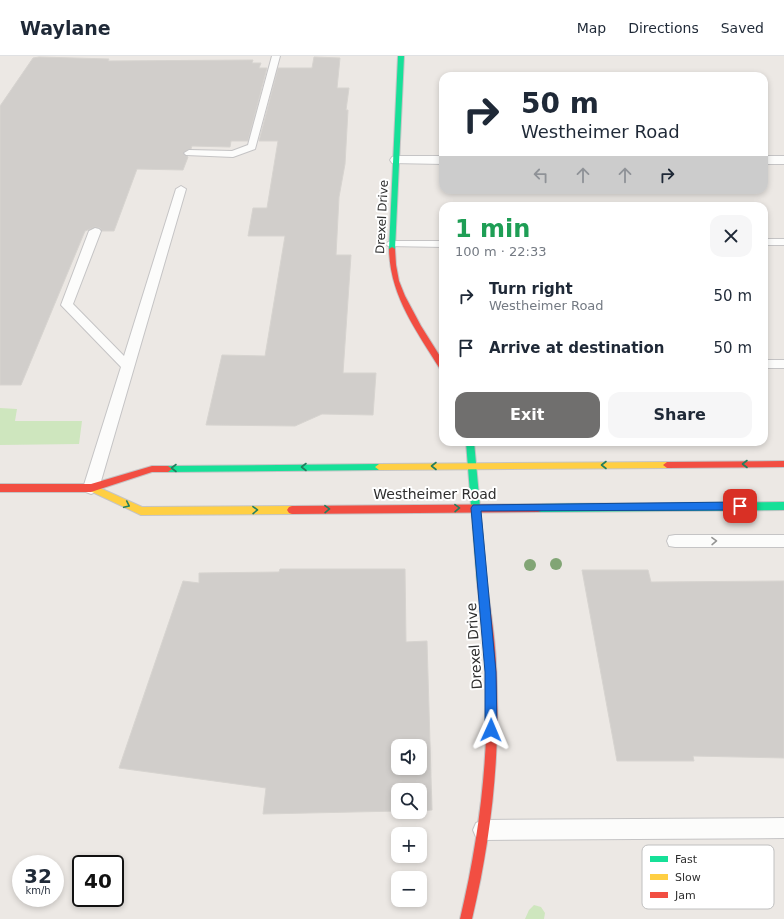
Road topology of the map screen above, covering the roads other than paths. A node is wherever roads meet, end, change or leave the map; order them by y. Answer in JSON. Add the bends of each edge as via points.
{"nodes":[{"id":1,"x":276,"y":56,"type":"edge"},
{"id":2,"x":401,"y":56,"type":"edge"},
{"id":3,"x":189,"y":153,"type":"dead end"},
{"id":4,"x":397,"y":160,"type":"junction"},
{"id":5,"x":439,"y":160,"type":"edge"},
{"id":6,"x":768,"y":160,"type":"edge"},
{"id":7,"x":784,"y":160,"type":"edge"},
{"id":8,"x":181,"y":189,"type":"dead end"},
{"id":9,"x":95,"y":231,"type":"dead end"},
{"id":10,"x":768,"y":242,"type":"edge"},
{"id":11,"x":784,"y":242,"type":"edge"},
{"id":12,"x":392,"y":244,"type":"junction"},
{"id":13,"x":439,"y":244,"type":"edge"},
{"id":14,"x":439,"y":360,"type":"edge"},
{"id":15,"x":768,"y":364,"type":"edge"},
{"id":16,"x":784,"y":364,"type":"edge"},
{"id":17,"x":128,"y":367,"type":"junction"},
{"id":18,"x":470,"y":446,"type":"edge"},
{"id":19,"x":784,"y":464,"type":"edge"},
{"id":20,"x":472,"y":466,"type":"junction"},
{"id":21,"x":0,"y":488,"type":"edge"},
{"id":22,"x":91,"y":488,"type":"junction"},
{"id":23,"x":784,"y":506,"type":"edge"},
{"id":24,"x":476,"y":508,"type":"junction"},
{"id":25,"x":784,"y":540,"type":"edge"},
{"id":26,"x":675,"y":542,"type":"dead end"},
{"id":27,"x":784,"y":828,"type":"edge"},
{"id":28,"x":483,"y":830,"type":"junction"},
{"id":29,"x":466,"y":919,"type":"edge"}],
"edges":[{"from":1,"to":3,"type":"lane","via":[[252,147],[233,154]]},
{"from":2,"to":4,"type":"main road","name":"Drexel Drive"},
{"from":4,"to":5,"type":"street"},
{"from":4,"to":12,"type":"main road","name":"Drexel Drive"},
{"from":6,"to":7,"type":"street"},
{"from":8,"to":17,"type":"lane"},
{"from":9,"to":17,"type":"lane","via":[[67,305]]},
{"from":10,"to":11,"type":"lane"},
{"from":12,"to":13,"type":"lane"},
{"from":12,"to":14,"type":"main road","name":"Drexel Drive","via":[[391,260],[399,291]]},
{"from":15,"to":16,"type":"lane"},
{"from":17,"to":22,"type":"lane"},
{"from":18,"to":20,"type":"main road","name":"Drexel Drive"},
{"from":19,"to":20,"type":"main road","name":"Westheimer Road","one_way":true},
{"from":20,"to":22,"type":"main road","name":"Westheimer Road","one_way":true,"via":[[152,469]]},
{"from":20,"to":24,"type":"main road","name":"Drexel Drive"},
{"from":21,"to":22,"type":"main road","name":"Westheimer Road"},
{"from":22,"to":24,"type":"main road","name":"Westheimer Road","one_way":true,"via":[[141,511]]},
{"from":23,"to":24,"type":"main road","name":"Westheimer Road"},
{"from":24,"to":28,"type":"main road","name":"Drexel Drive","via":[[491,672],[490,755]]},
{"from":26,"to":25,"type":"lane","one_way":true},
{"from":27,"to":28,"type":"lane"},
{"from":28,"to":29,"type":"main road","name":"Drexel Drive","via":[[474,890]]}]}
